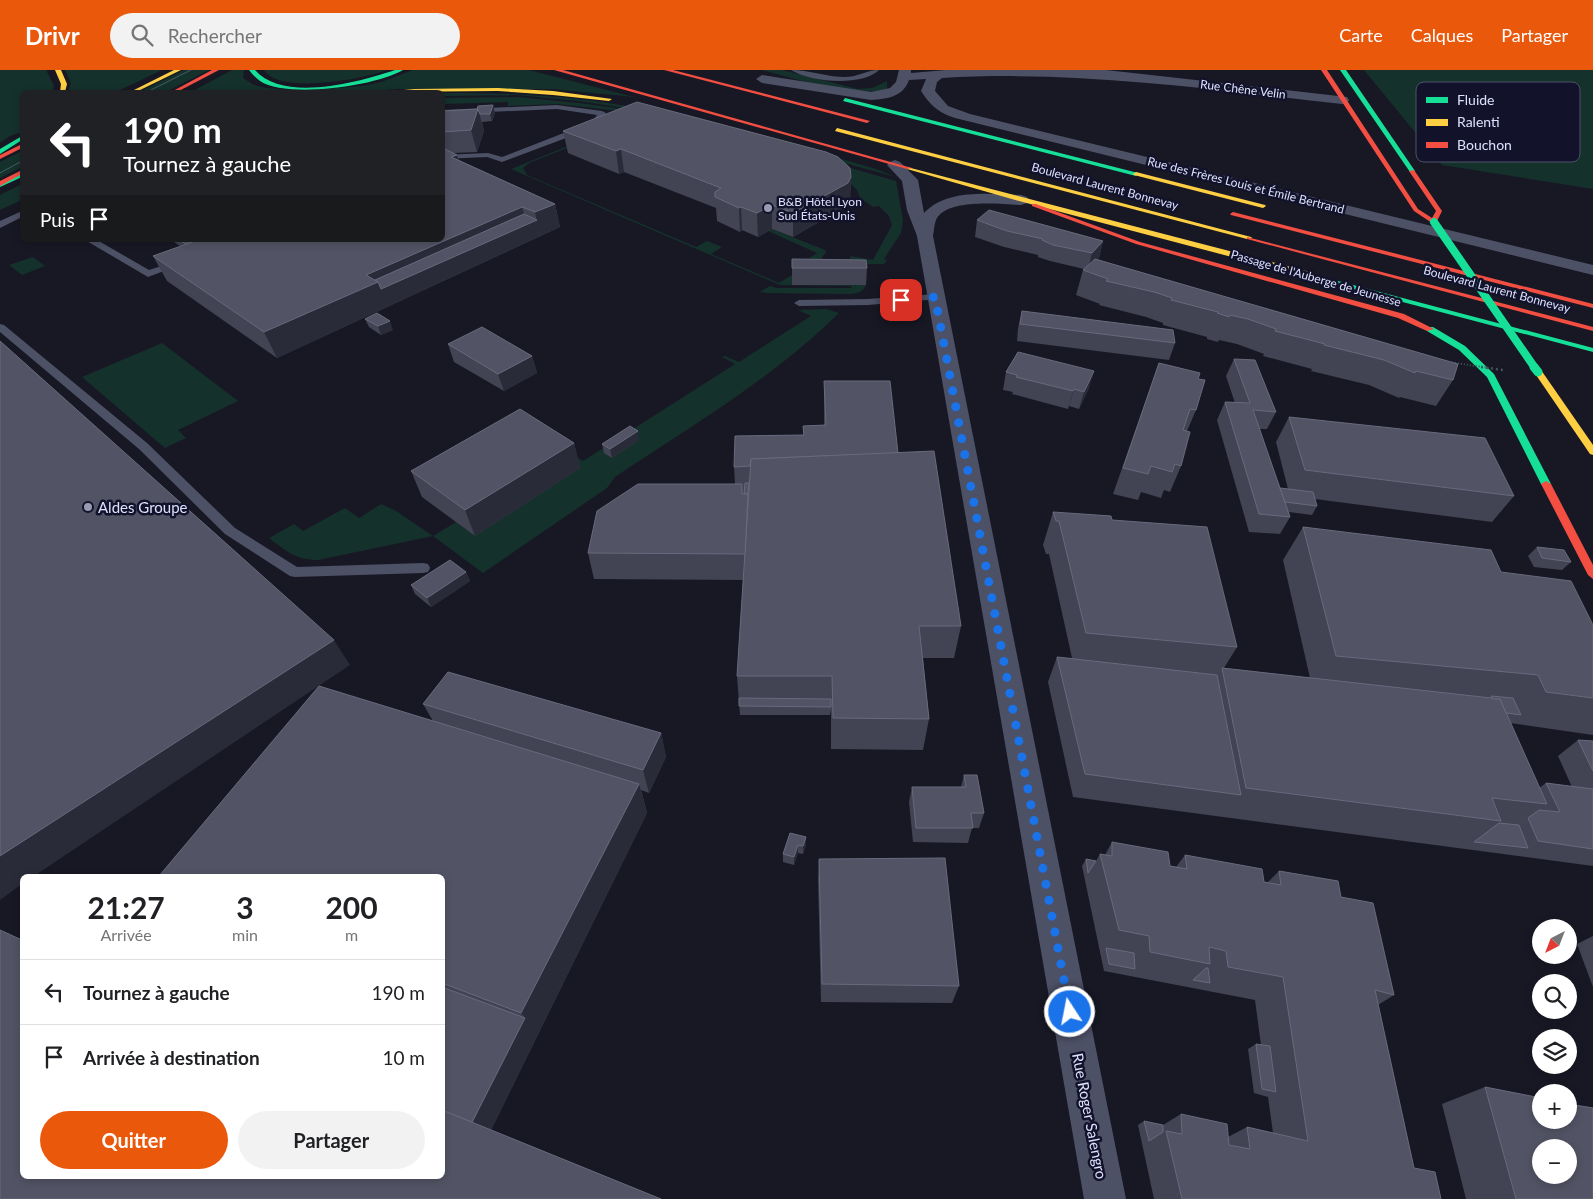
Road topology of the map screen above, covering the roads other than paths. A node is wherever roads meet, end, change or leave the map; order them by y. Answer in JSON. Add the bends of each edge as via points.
{"nodes":[{"id":1,"x":58,"y":70,"type":"edge"},
{"id":2,"x":178,"y":70,"type":"edge"},
{"id":3,"x":216,"y":70,"type":"edge"},
{"id":4,"x":252,"y":70,"type":"edge"},
{"id":5,"x":400,"y":70,"type":"edge"},
{"id":6,"x":557,"y":70,"type":"edge"},
{"id":7,"x":667,"y":70,"type":"edge"},
{"id":8,"x":794,"y":70,"type":"edge"},
{"id":9,"x":838,"y":70,"type":"edge"},
{"id":10,"x":876,"y":70,"type":"edge"},
{"id":11,"x":1324,"y":70,"type":"edge"},
{"id":12,"x":1342,"y":70,"type":"edge"},
{"id":13,"x":904,"y":73,"type":"edge"},
{"id":14,"x":939,"y":74,"type":"junction"},
{"id":15,"x":747,"y":76,"type":"dead end"},
{"id":16,"x":833,"y":78,"type":"junction"},
{"id":17,"x":762,"y":79,"type":"junction"},
{"id":18,"x":63,"y":90,"type":"edge"},
{"id":19,"x":137,"y":90,"type":"edge"},
{"id":20,"x":178,"y":90,"type":"edge"},
{"id":21,"x":445,"y":90,"type":"edge"},
{"id":22,"x":865,"y":95,"type":"junction"},
{"id":23,"x":1342,"y":100,"type":"junction"},
{"id":24,"x":1364,"y":102,"type":"junction"},
{"id":25,"x":445,"y":112,"type":"edge"},
{"id":26,"x":950,"y":112,"type":"junction"},
{"id":27,"x":874,"y":123,"type":"dead end"},
{"id":28,"x":826,"y":127,"type":"dead end"},
{"id":29,"x":20,"y":139,"type":"edge"},
{"id":30,"x":20,"y":147,"type":"edge"},
{"id":31,"x":836,"y":148,"type":"junction"},
{"id":32,"x":0,"y":152,"type":"edge"},
{"id":33,"x":0,"y":157,"type":"edge"},
{"id":34,"x":445,"y":157,"type":"edge"},
{"id":35,"x":895,"y":165,"type":"junction"},
{"id":36,"x":20,"y":175,"type":"edge"},
{"id":37,"x":0,"y":184,"type":"edge"},
{"id":38,"x":1021,"y":200,"type":"junction"},
{"id":39,"x":1276,"y":209,"type":"dead end"},
{"id":40,"x":1219,"y":211,"type":"dead end"},
{"id":41,"x":20,"y":215,"type":"edge"},
{"id":42,"x":1434,"y":222,"type":"junction"},
{"id":43,"x":20,"y":224,"type":"edge"},
{"id":44,"x":0,"y":227,"type":"edge"},
{"id":45,"x":925,"y":236,"type":"junction"},
{"id":46,"x":93,"y":242,"type":"edge"},
{"id":47,"x":1438,"y":251,"type":"dead end"},
{"id":48,"x":189,"y":260,"type":"edge"},
{"id":49,"x":1476,"y":261,"type":"dead end"},
{"id":50,"x":1593,"y":270,"type":"edge"},
{"id":51,"x":935,"y":297,"type":"junction"},
{"id":52,"x":799,"y":303,"type":"dead end"},
{"id":53,"x":1593,"y":306,"type":"edge"},
{"id":54,"x":0,"y":327,"type":"edge"},
{"id":55,"x":1593,"y":329,"type":"edge"},
{"id":56,"x":1593,"y":350,"type":"edge"},
{"id":57,"x":1593,"y":452,"type":"edge"},
{"id":58,"x":423,"y":568,"type":"dead end"},
{"id":59,"x":1593,"y":575,"type":"edge"},
{"id":60,"x":1105,"y":1199,"type":"edge"}],
"edges":[{"from":1,"to":18,"type":"main road"},
{"from":2,"to":19,"type":"main road"},
{"from":3,"to":20,"type":"main road"},
{"from":4,"to":5,"type":"main road","via":[[262,80],[281,86],[302,87],[361,82]]},
{"from":6,"to":31,"type":"main road"},
{"from":7,"to":27,"type":"main road"},
{"from":8,"to":16,"type":"lane"},
{"from":9,"to":16,"type":"lane"},
{"from":10,"to":16,"type":"lane","via":[[867,77]]},
{"from":11,"to":23,"type":"main road"},
{"from":12,"to":24,"type":"main road"},
{"from":13,"to":14,"type":"street","name":"Rue Chêne Velin"},
{"from":13,"to":22,"type":"street","via":[[898,89],[892,93]]},
{"from":14,"to":23,"type":"street","name":"Rue Chêne Velin","via":[[1016,70],[1106,74]]},
{"from":14,"to":26,"type":"street","name":"Rue des Frères Louis et Émile Bertrand","via":[[931,81],[928,91],[934,102]]},
{"from":15,"to":17,"type":"main road"},
{"from":17,"to":22,"type":"street"},
{"from":17,"to":39,"type":"main road"},
{"from":21,"to":31,"type":"main road","via":[[550,92],[625,101]]},
{"from":22,"to":26,"type":"street"},
{"from":23,"to":24,"type":"main road"},
{"from":23,"to":42,"type":"main road","via":[[1416,210]]},
{"from":24,"to":42,"type":"main road","via":[[1439,211]]},
{"from":25,"to":34,"type":"lane","via":[[557,107],[602,114],[595,124],[502,160],[488,154]]},
{"from":26,"to":50,"type":"street","name":"Rue des Frères Louis et Émile Bertrand"},
{"from":28,"to":55,"type":"main road","name":"Boulevard Laurent Bonnevay"},
{"from":29,"to":32,"type":"main road"},
{"from":30,"to":33,"type":"main road"},
{"from":31,"to":35,"type":"main road"},
{"from":35,"to":38,"type":"main road"},
{"from":35,"to":45,"type":"street","name":"Rue Roger Salengro","via":[[910,180],[915,210]]},
{"from":36,"to":37,"type":"main road"},
{"from":38,"to":45,"type":"street","name":"Rue Roger Salengro","via":[[962,201],[940,206],[928,218]]},
{"from":38,"to":56,"type":"main road"},
{"from":38,"to":59,"type":"main road","name":"Passage de l'Auberge de Jeunesse","via":[[1138,242],[1401,316],[1462,348],[1491,376]]},
{"from":40,"to":53,"type":"main road","name":"Boulevard Laurent Bonnevay"},
{"from":41,"to":44,"type":"lane"},
{"from":42,"to":57,"type":"main road","bridge":true},
{"from":43,"to":44,"type":"lane"},
{"from":45,"to":51,"type":"street","name":"Rue Roger Salengro"},
{"from":46,"to":48,"type":"lane","via":[[148,274]]},
{"from":47,"to":49,"type":"main road"},
{"from":51,"to":52,"type":"lane"},
{"from":51,"to":60,"type":"street","name":"Rue Roger Salengro"},
{"from":54,"to":58,"type":"lane","via":[[143,446],[230,531],[295,572]]}]}
